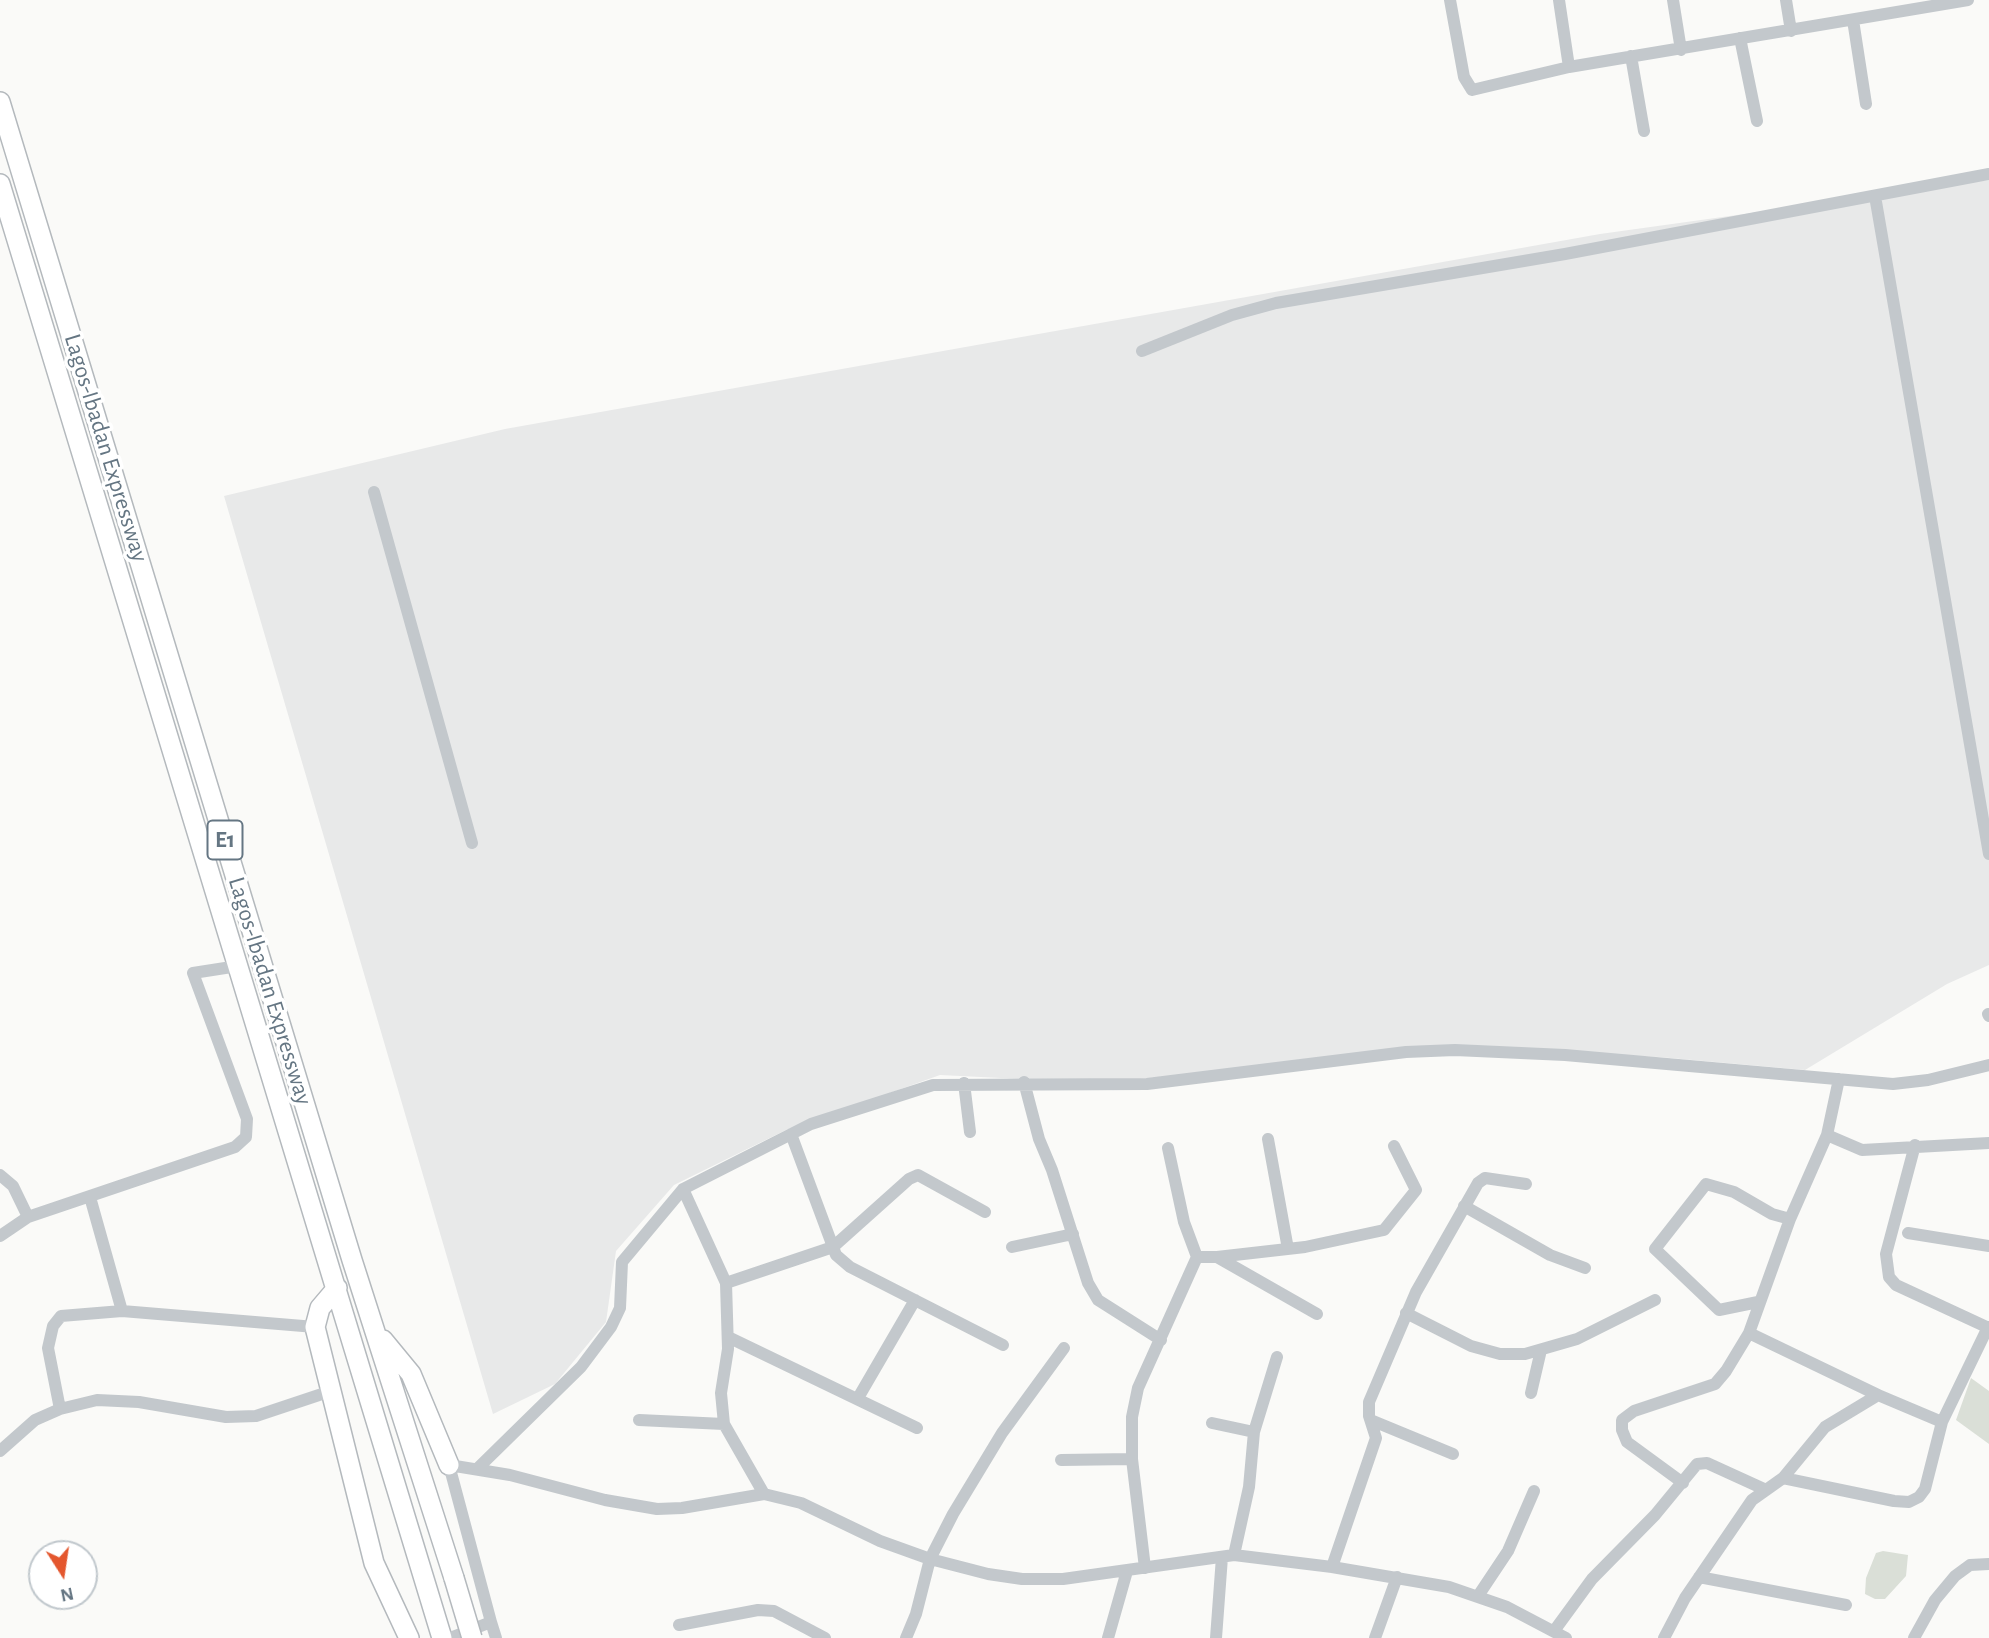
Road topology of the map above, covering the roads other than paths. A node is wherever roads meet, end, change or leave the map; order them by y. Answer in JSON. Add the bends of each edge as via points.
{"nodes":[{"id":1,"x":1450,"y":0,"type":"edge"},
{"id":2,"x":1559,"y":0,"type":"edge"},
{"id":3,"x":1673,"y":0,"type":"edge"},
{"id":4,"x":1786,"y":0,"type":"edge"},
{"id":5,"x":1968,"y":0,"type":"edge"},
{"id":6,"x":1853,"y":20,"type":"junction"},
{"id":7,"x":1791,"y":31,"type":"junction"},
{"id":8,"x":1741,"y":38,"type":"junction"},
{"id":9,"x":1681,"y":50,"type":"junction"},
{"id":10,"x":1631,"y":56,"type":"junction"},
{"id":11,"x":1569,"y":67,"type":"junction"},
{"id":12,"x":0,"y":102,"type":"edge"},
{"id":13,"x":1866,"y":104,"type":"dead end"},
{"id":14,"x":1757,"y":121,"type":"dead end"},
{"id":15,"x":1644,"y":131,"type":"dead end"},
{"id":16,"x":1989,"y":174,"type":"edge"},
{"id":17,"x":0,"y":184,"type":"edge"},
{"id":18,"x":1875,"y":196,"type":"junction"},
{"id":19,"x":1142,"y":351,"type":"dead end"},
{"id":20,"x":374,"y":492,"type":"dead end"},
{"id":21,"x":472,"y":843,"type":"dead end"},
{"id":22,"x":1989,"y":854,"type":"edge"},
{"id":23,"x":238,"y":966,"type":"junction"},
{"id":24,"x":1989,"y":1065,"type":"edge"},
{"id":25,"x":1839,"y":1079,"type":"junction"},
{"id":26,"x":1024,"y":1082,"type":"junction"},
{"id":27,"x":964,"y":1083,"type":"junction"},
{"id":28,"x":970,"y":1132,"type":"dead end"},
{"id":29,"x":791,"y":1134,"type":"junction"},
{"id":30,"x":1826,"y":1135,"type":"junction"},
{"id":31,"x":1268,"y":1139,"type":"dead end"},
{"id":32,"x":1989,"y":1143,"type":"edge"},
{"id":33,"x":1914,"y":1145,"type":"junction"},
{"id":34,"x":1394,"y":1146,"type":"dead end"},
{"id":35,"x":1168,"y":1148,"type":"dead end"},
{"id":36,"x":0,"y":1175,"type":"edge"},
{"id":37,"x":1526,"y":1184,"type":"dead end"},
{"id":38,"x":682,"y":1189,"type":"junction"},
{"id":39,"x":90,"y":1197,"type":"junction"},
{"id":40,"x":1464,"y":1206,"type":"junction"},
{"id":41,"x":985,"y":1212,"type":"dead end"},
{"id":42,"x":28,"y":1217,"type":"junction"},
{"id":43,"x":1790,"y":1219,"type":"junction"},
{"id":44,"x":1908,"y":1233,"type":"dead end"},
{"id":45,"x":1073,"y":1234,"type":"junction"},
{"id":46,"x":0,"y":1236,"type":"edge"},
{"id":47,"x":833,"y":1247,"type":"junction"},
{"id":48,"x":1012,"y":1247,"type":"dead end"},
{"id":49,"x":1989,"y":1247,"type":"edge"},
{"id":50,"x":1288,"y":1249,"type":"junction"},
{"id":51,"x":1197,"y":1257,"type":"junction"},
{"id":52,"x":1217,"y":1257,"type":"junction"},
{"id":53,"x":1585,"y":1268,"type":"dead end"},
{"id":54,"x":726,"y":1283,"type":"junction"},
{"id":55,"x":337,"y":1288,"type":"junction"},
{"id":56,"x":915,"y":1300,"type":"junction"},
{"id":57,"x":1655,"y":1300,"type":"dead end"},
{"id":58,"x":1758,"y":1302,"type":"junction"},
{"id":59,"x":122,"y":1311,"type":"junction"},
{"id":60,"x":1406,"y":1313,"type":"junction"},
{"id":61,"x":1317,"y":1314,"type":"dead end"},
{"id":62,"x":315,"y":1327,"type":"junction"},
{"id":63,"x":1989,"y":1328,"type":"edge"},
{"id":64,"x":1749,"y":1333,"type":"junction"},
{"id":65,"x":378,"y":1334,"type":"junction"},
{"id":66,"x":728,"y":1337,"type":"junction"},
{"id":67,"x":1161,"y":1340,"type":"junction"},
{"id":68,"x":1003,"y":1345,"type":"dead end"},
{"id":69,"x":1064,"y":1348,"type":"dead end"},
{"id":70,"x":1541,"y":1350,"type":"junction"},
{"id":71,"x":1277,"y":1357,"type":"dead end"},
{"id":72,"x":331,"y":1391,"type":"junction"},
{"id":73,"x":1531,"y":1393,"type":"dead end"},
{"id":74,"x":1878,"y":1395,"type":"junction"},
{"id":75,"x":858,"y":1398,"type":"junction"},
{"id":76,"x":60,"y":1409,"type":"junction"},
{"id":77,"x":639,"y":1420,"type":"dead end"},
{"id":78,"x":1373,"y":1421,"type":"junction"},
{"id":79,"x":1942,"y":1422,"type":"junction"},
{"id":80,"x":1212,"y":1423,"type":"dead end"},
{"id":81,"x":723,"y":1424,"type":"junction"},
{"id":82,"x":917,"y":1428,"type":"dead end"},
{"id":83,"x":1254,"y":1432,"type":"junction"},
{"id":84,"x":0,"y":1451,"type":"edge"},
{"id":85,"x":1453,"y":1454,"type":"dead end"},
{"id":86,"x":1132,"y":1459,"type":"junction"},
{"id":87,"x":1061,"y":1460,"type":"dead end"},
{"id":88,"x":449,"y":1465,"type":"junction"},
{"id":89,"x":478,"y":1468,"type":"junction"},
{"id":90,"x":1783,"y":1478,"type":"junction"},
{"id":91,"x":1683,"y":1483,"type":"junction"},
{"id":92,"x":1764,"y":1489,"type":"junction"},
{"id":93,"x":1534,"y":1491,"type":"dead end"},
{"id":94,"x":764,"y":1494,"type":"junction"},
{"id":95,"x":1228,"y":1556,"type":"junction"},
{"id":96,"x":930,"y":1559,"type":"junction"},
{"id":97,"x":1989,"y":1564,"type":"edge"},
{"id":98,"x":1332,"y":1567,"type":"junction"},
{"id":99,"x":1145,"y":1568,"type":"junction"},
{"id":100,"x":1127,"y":1571,"type":"junction"},
{"id":101,"x":1397,"y":1577,"type":"junction"},
{"id":102,"x":1699,"y":1577,"type":"junction"},
{"id":103,"x":1478,"y":1597,"type":"junction"},
{"id":104,"x":1846,"y":1605,"type":"dead end"},
{"id":105,"x":491,"y":1622,"type":"junction"},
{"id":106,"x":679,"y":1625,"type":"dead end"},
{"id":107,"x":1560,"y":1635,"type":"edge"},
{"id":108,"x":409,"y":1638,"type":"edge"},
{"id":109,"x":442,"y":1638,"type":"edge"},
{"id":110,"x":450,"y":1638,"type":"edge"},
{"id":111,"x":472,"y":1638,"type":"edge"},
{"id":112,"x":496,"y":1638,"type":"edge"},
{"id":113,"x":825,"y":1638,"type":"edge"},
{"id":114,"x":906,"y":1638,"type":"edge"},
{"id":115,"x":1108,"y":1638,"type":"edge"},
{"id":116,"x":1216,"y":1638,"type":"edge"},
{"id":117,"x":1375,"y":1638,"type":"edge"},
{"id":118,"x":1664,"y":1638,"type":"edge"},
{"id":119,"x":1914,"y":1638,"type":"edge"}],
"edges":[{"from":1,"to":11,"type":"street","via":[[1464,77],[1472,90]]},
{"from":2,"to":11,"type":"street"},
{"from":3,"to":9,"type":"street"},
{"from":4,"to":7,"type":"street"},
{"from":5,"to":6,"type":"street"},
{"from":6,"to":7,"type":"street"},
{"from":6,"to":13,"type":"street"},
{"from":7,"to":8,"type":"street"},
{"from":8,"to":9,"type":"street"},
{"from":8,"to":14,"type":"street"},
{"from":9,"to":10,"type":"street"},
{"from":10,"to":11,"type":"street"},
{"from":10,"to":15,"type":"street"},
{"from":12,"to":65,"type":"highway","name":"Lagos-Ibadan Expressway","number":"E1"},
{"from":16,"to":18,"type":"street"},
{"from":17,"to":23,"type":"highway","name":"Lagos-Ibadan Expressway","number":"E1"},
{"from":18,"to":19,"type":"street","via":[[1276,303],[1232,315]]},
{"from":18,"to":22,"type":"street"},
{"from":20,"to":21,"type":"street"},
{"from":23,"to":39,"type":"street","via":[[193,973],[247,1119],[246,1137],[235,1147]]},
{"from":23,"to":55,"type":"highway","name":"Lagos-Ibadan Expressway","number":"E1"},
{"from":24,"to":25,"type":"street","via":[[1893,1084]]},
{"from":25,"to":26,"type":"street","via":[[1455,1050],[1147,1084]]},
{"from":25,"to":30,"type":"street"},
{"from":26,"to":27,"type":"street"},
{"from":26,"to":45,"type":"street"},
{"from":27,"to":28,"type":"street"},
{"from":27,"to":29,"type":"street","via":[[933,1085],[876,1101]]},
{"from":29,"to":38,"type":"street"},
{"from":29,"to":47,"type":"street"},
{"from":30,"to":33,"type":"street","via":[[1861,1150]]},
{"from":30,"to":43,"type":"street"},
{"from":31,"to":50,"type":"street"},
{"from":32,"to":33,"type":"street"},
{"from":33,"to":63,"type":"street","via":[[1886,1255],[1889,1277],[1896,1285]]},
{"from":34,"to":50,"type":"street","via":[[1416,1190],[1384,1230]]},
{"from":35,"to":51,"type":"street","via":[[1184,1222]]},
{"from":36,"to":42,"type":"street","via":[[13,1186]]},
{"from":37,"to":40,"type":"street","via":[[1485,1178]]},
{"from":38,"to":54,"type":"street"},
{"from":38,"to":89,"type":"street","via":[[622,1262],[620,1308],[611,1327],[581,1367]]},
{"from":39,"to":42,"type":"street"},
{"from":39,"to":59,"type":"street"},
{"from":40,"to":53,"type":"street","via":[[1550,1255]]},
{"from":40,"to":60,"type":"street"},
{"from":41,"to":47,"type":"street","via":[[918,1175]]},
{"from":42,"to":46,"type":"street"},
{"from":43,"to":58,"type":"street"},
{"from":43,"to":58,"type":"street","via":[[1706,1184],[1655,1249],[1719,1310]]},
{"from":44,"to":49,"type":"street"},
{"from":45,"to":48,"type":"street"},
{"from":45,"to":67,"type":"street","via":[[1098,1300]]},
{"from":47,"to":54,"type":"street"},
{"from":47,"to":56,"type":"street","via":[[850,1267]]},
{"from":50,"to":52,"type":"street"},
{"from":51,"to":52,"type":"street"},
{"from":51,"to":67,"type":"street"},
{"from":52,"to":61,"type":"street"},
{"from":54,"to":66,"type":"street"},
{"from":55,"to":62,"type":"highway","via":[[320,1308]]},
{"from":55,"to":109,"type":"highway","name":"Lagos-Ibadan Expressway","number":"E1"},
{"from":56,"to":68,"type":"street"},
{"from":56,"to":75,"type":"street"},
{"from":57,"to":70,"type":"street","via":[[1587,1335]]},
{"from":58,"to":64,"type":"street"},
{"from":59,"to":62,"type":"street"},
{"from":59,"to":76,"type":"street","via":[[61,1316],[53,1326],[48,1348]]},
{"from":60,"to":70,"type":"street","via":[[1471,1346],[1500,1354]]},
{"from":60,"to":78,"type":"street","via":[[1369,1402]]},
{"from":62,"to":72,"type":"highway"},
{"from":63,"to":79,"type":"street"},
{"from":64,"to":74,"type":"street"},
{"from":64,"to":91,"type":"street","via":[[1715,1384],[1634,1411],[1622,1420],[1627,1442]]},
{"from":65,"to":88,"type":"highway","via":[[411,1374]]},
{"from":65,"to":111,"type":"highway","name":"Lagos-Ibadan Expressway","number":"E1","bridge":true},
{"from":66,"to":75,"type":"street"},
{"from":66,"to":81,"type":"street","via":[[721,1393]]},
{"from":67,"to":86,"type":"street","via":[[1138,1388],[1132,1417]]},
{"from":69,"to":96,"type":"street","via":[[1002,1433]]},
{"from":70,"to":73,"type":"street"},
{"from":71,"to":83,"type":"street"},
{"from":72,"to":76,"type":"street","via":[[256,1416],[226,1417],[139,1402],[97,1400]]},
{"from":72,"to":108,"type":"highway","via":[[374,1563]]},
{"from":74,"to":79,"type":"street"},
{"from":74,"to":90,"type":"street","via":[[1825,1427]]},
{"from":75,"to":82,"type":"street"},
{"from":76,"to":84,"type":"street","via":[[15,1434]]},
{"from":77,"to":81,"type":"street"},
{"from":78,"to":85,"type":"street"},
{"from":78,"to":98,"type":"street","via":[[1376,1438]]},
{"from":79,"to":90,"type":"street","via":[[1925,1489],[1909,1502]]},
{"from":80,"to":83,"type":"street"},
{"from":81,"to":94,"type":"street"},
{"from":83,"to":95,"type":"street","via":[[1249,1487]]},
{"from":86,"to":87,"type":"street"},
{"from":86,"to":99,"type":"street"},
{"from":88,"to":89,"type":"street"},
{"from":88,"to":105,"type":"street"},
{"from":89,"to":94,"type":"street","via":[[657,1509]]},
{"from":90,"to":92,"type":"street"},
{"from":91,"to":92,"type":"street","via":[[1702,1463]]},
{"from":91,"to":107,"type":"street","via":[[1592,1578]]},
{"from":92,"to":102,"type":"street"},
{"from":93,"to":103,"type":"street","via":[[1508,1551]]},
{"from":94,"to":96,"type":"street","via":[[801,1503]]},
{"from":95,"to":98,"type":"street"},
{"from":95,"to":99,"type":"street"},
{"from":95,"to":116,"type":"street"},
{"from":96,"to":100,"type":"street","via":[[1022,1579]]},
{"from":96,"to":114,"type":"street"},
{"from":97,"to":119,"type":"street","via":[[1970,1565],[1955,1576]]},
{"from":98,"to":101,"type":"street"},
{"from":99,"to":100,"type":"street"},
{"from":100,"to":115,"type":"street"},
{"from":101,"to":103,"type":"street"},
{"from":101,"to":117,"type":"street"},
{"from":102,"to":104,"type":"street"},
{"from":102,"to":118,"type":"street"},
{"from":103,"to":107,"type":"street"},
{"from":105,"to":110,"type":"street"},
{"from":105,"to":112,"type":"street"},
{"from":106,"to":113,"type":"street","via":[[774,1611]]}]}
